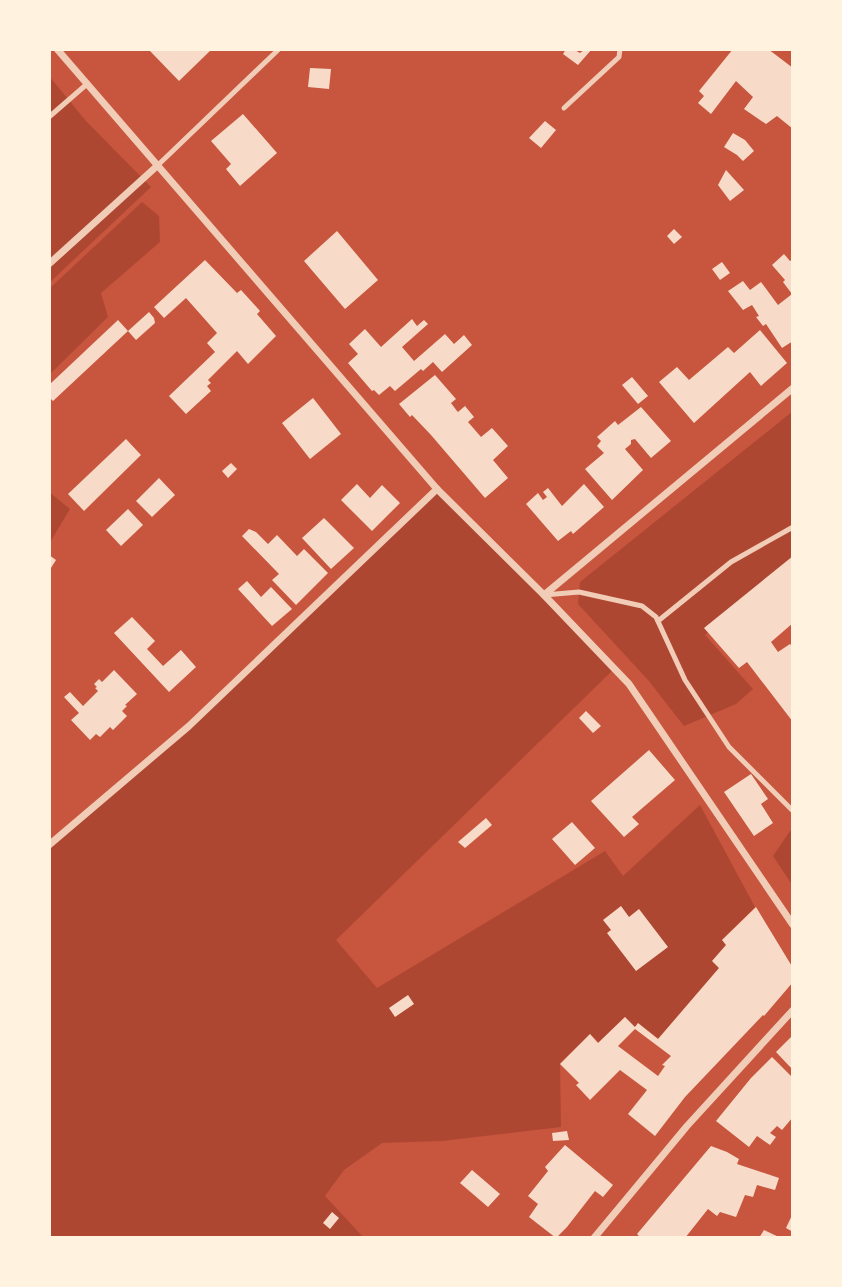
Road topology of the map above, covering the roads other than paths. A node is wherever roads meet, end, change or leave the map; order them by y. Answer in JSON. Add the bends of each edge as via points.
{"nodes":[{"id":1,"x":57,"y":49,"type":"edge"},
{"id":2,"x":279,"y":49,"type":"edge"},
{"id":3,"x":620,"y":49,"type":"edge"},
{"id":4,"x":87,"y":84,"type":"junction"},
{"id":5,"x":564,"y":108,"type":"dead end"},
{"id":6,"x":49,"y":117,"type":"edge"},
{"id":7,"x":157,"y":166,"type":"junction"},
{"id":8,"x":49,"y":264,"type":"edge"},
{"id":9,"x":793,"y":388,"type":"edge"},
{"id":10,"x":437,"y":489,"type":"junction"},
{"id":11,"x":793,"y":527,"type":"edge"},
{"id":12,"x":544,"y":596,"type":"junction"},
{"id":13,"x":658,"y":621,"type":"junction"},
{"id":14,"x":793,"y":811,"type":"edge"},
{"id":15,"x":49,"y":845,"type":"edge"},
{"id":16,"x":793,"y":925,"type":"edge"},
{"id":17,"x":793,"y":1010,"type":"edge"},
{"id":18,"x":594,"y":1238,"type":"edge"}],
"edges":[{"from":1,"to":4,"type":"street"},
{"from":2,"to":7,"type":"lane"},
{"from":3,"to":5,"type":"lane","via":[[619,57]]},
{"from":4,"to":6,"type":"lane"},
{"from":4,"to":7,"type":"street"},
{"from":7,"to":8,"type":"street"},
{"from":7,"to":10,"type":"street"},
{"from":9,"to":12,"type":"street"},
{"from":10,"to":12,"type":"street"},
{"from":10,"to":15,"type":"street","via":[[189,726]]},
{"from":11,"to":13,"type":"lane","via":[[731,562]]},
{"from":12,"to":13,"type":"lane","via":[[579,592],[642,606]]},
{"from":12,"to":16,"type":"street","via":[[629,684]]},
{"from":13,"to":14,"type":"lane","via":[[685,680],[729,747]]},
{"from":17,"to":18,"type":"street","via":[[687,1126]]}]}
